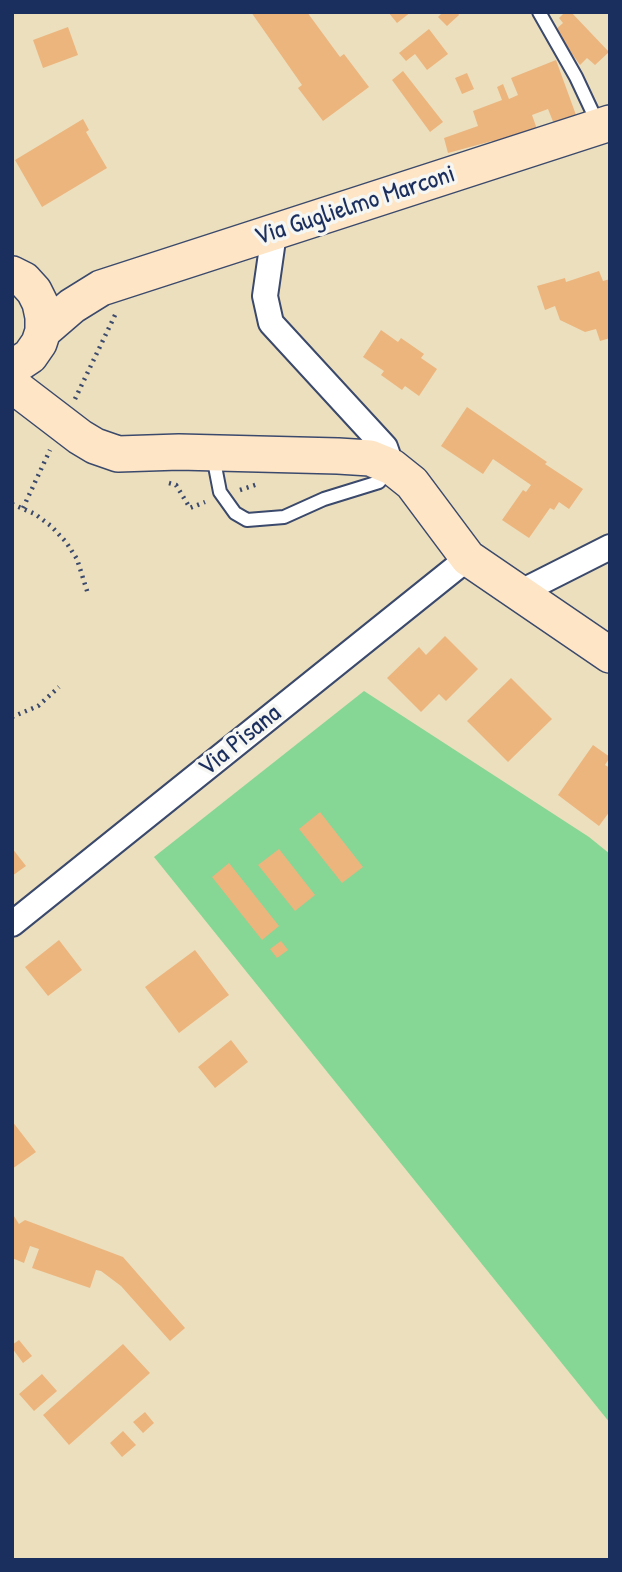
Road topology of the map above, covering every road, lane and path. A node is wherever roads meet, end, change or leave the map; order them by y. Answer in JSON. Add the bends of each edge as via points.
{"nodes":[{"id":1,"x":539,"y":12,"type":"edge"},
{"id":2,"x":605,"y":124,"type":"edge"},
{"id":3,"x":274,"y":233,"type":"junction"},
{"id":4,"x":15,"y":275,"type":"edge"},
{"id":5,"x":110,"y":297,"type":"junction"},
{"id":6,"x":41,"y":337,"type":"junction"},
{"id":7,"x":12,"y":368,"type":"edge"},
{"id":8,"x":12,"y":385,"type":"edge"},
{"id":9,"x":62,"y":426,"type":"junction"},
{"id":10,"x":212,"y":453,"type":"junction"},
{"id":11,"x":392,"y":467,"type":"junction"},
{"id":12,"x":12,"y":504,"type":"edge"},
{"id":13,"x":23,"y":508,"type":"junction"},
{"id":14,"x":610,"y":547,"type":"edge"},
{"id":15,"x":468,"y":558,"type":"junction"},
{"id":16,"x":519,"y":593,"type":"junction"},
{"id":17,"x":88,"y":594,"type":"dead end"},
{"id":18,"x":610,"y":655,"type":"edge"},
{"id":19,"x":59,"y":687,"type":"dead end"},
{"id":20,"x":12,"y":717,"type":"edge"},
{"id":21,"x":12,"y":924,"type":"edge"}],
"edges":[{"from":1,"to":2,"type":"lane"},
{"from":2,"to":3,"type":"street","name":"Via Guglielmo Marconi"},
{"from":3,"to":5,"type":"street","name":"Via Guglielmo Marconi"},
{"from":3,"to":11,"type":"street","via":[[265,296],[271,323],[385,447]]},
{"from":4,"to":5,"type":"street","name":"Via Guglielmo Marconi"},
{"from":4,"to":6,"type":"street","via":[[34,291],[40,303]]},
{"from":5,"to":6,"type":"street","name":"Via Guglielmo Marconi","via":[[72,306]]},
{"from":5,"to":9,"type":"path"},
{"from":6,"to":7,"type":"street","name":"Via Guglielmo Marconi","via":[[30,356]]},
{"from":6,"to":9,"type":"street","via":[[43,376]]},
{"from":8,"to":9,"type":"street"},
{"from":9,"to":10,"type":"street","via":[[118,454]]},
{"from":9,"to":13,"type":"path"},
{"from":10,"to":11,"type":"street","via":[[370,458]]},
{"from":10,"to":11,"type":"lane","via":[[220,492],[234,513],[247,520],[284,517],[379,482]]},
{"from":11,"to":15,"type":"street","via":[[412,483]]},
{"from":12,"to":13,"type":"path"},
{"from":13,"to":17,"type":"path","via":[[66,542],[77,559]]},
{"from":14,"to":16,"type":"street"},
{"from":15,"to":16,"type":"street"},
{"from":15,"to":21,"type":"street","name":"Via Pisana"},
{"from":16,"to":18,"type":"street"},
{"from":19,"to":20,"type":"path","via":[[38,706]]}]}
